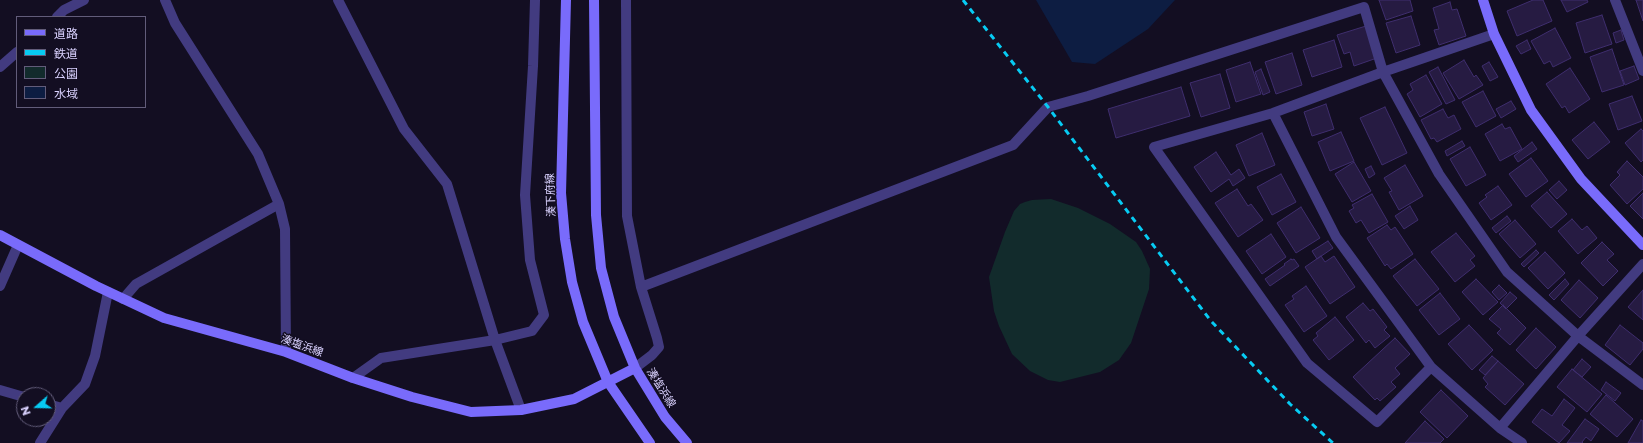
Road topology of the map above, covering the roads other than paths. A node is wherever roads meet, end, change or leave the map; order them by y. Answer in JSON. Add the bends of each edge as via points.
{"nodes":[{"id":1,"x":84,"y":0,"type":"edge"},
{"id":2,"x":165,"y":0,"type":"edge"},
{"id":3,"x":338,"y":0,"type":"edge"},
{"id":4,"x":535,"y":0,"type":"edge"},
{"id":5,"x":566,"y":0,"type":"edge"},
{"id":6,"x":594,"y":0,"type":"edge"},
{"id":7,"x":626,"y":0,"type":"edge"},
{"id":8,"x":1483,"y":0,"type":"edge"},
{"id":9,"x":1614,"y":0,"type":"edge"},
{"id":10,"x":58,"y":16,"type":"edge"},
{"id":11,"x":1494,"y":34,"type":"junction"},
{"id":12,"x":16,"y":53,"type":"edge"},
{"id":13,"x":0,"y":67,"type":"edge"},
{"id":14,"x":1643,"y":71,"type":"edge"},
{"id":15,"x":1383,"y":72,"type":"junction"},
{"id":16,"x":1273,"y":114,"type":"junction"},
{"id":17,"x":279,"y":204,"type":"junction"},
{"id":18,"x":0,"y":235,"type":"edge"},
{"id":19,"x":1643,"y":244,"type":"edge"},
{"id":20,"x":18,"y":245,"type":"junction"},
{"id":21,"x":1643,"y":264,"type":"edge"},
{"id":22,"x":0,"y":286,"type":"edge"},
{"id":23,"x":641,"y":287,"type":"junction"},
{"id":24,"x":108,"y":292,"type":"junction"},
{"id":25,"x":123,"y":299,"type":"junction"},
{"id":26,"x":1578,"y":336,"type":"junction"},
{"id":27,"x":495,"y":340,"type":"junction"},
{"id":28,"x":286,"y":352,"type":"junction"},
{"id":29,"x":1431,"y":367,"type":"junction"},
{"id":30,"x":634,"y":368,"type":"junction"},
{"id":31,"x":353,"y":378,"type":"junction"},
{"id":32,"x":608,"y":382,"type":"junction"},
{"id":33,"x":1643,"y":386,"type":"edge"},
{"id":34,"x":0,"y":390,"type":"edge"},
{"id":35,"x":16,"y":395,"type":"edge"},
{"id":36,"x":56,"y":406,"type":"edge"},
{"id":37,"x":62,"y":408,"type":"junction"},
{"id":38,"x":521,"y":410,"type":"junction"},
{"id":39,"x":1500,"y":428,"type":"junction"},
{"id":40,"x":40,"y":443,"type":"edge"},
{"id":41,"x":650,"y":443,"type":"edge"},
{"id":42,"x":687,"y":443,"type":"edge"},
{"id":43,"x":1522,"y":443,"type":"edge"}],
"edges":[{"from":1,"to":10,"type":"street"},
{"from":2,"to":17,"type":"street","via":[[175,23],[258,154]]},
{"from":3,"to":27,"type":"street","via":[[404,129],[447,184]]},
{"from":4,"to":27,"type":"street","via":[[525,195],[530,260],[544,315],[532,331]]},
{"from":5,"to":32,"type":"main road","name":"湊下府線","via":[[561,193],[565,239],[572,282],[583,322]]},
{"from":6,"to":30,"type":"main road","via":[[596,208],[601,268],[614,317]]},
{"from":7,"to":23,"type":"street","via":[[627,216]]},
{"from":8,"to":11,"type":"main road"},
{"from":9,"to":14,"type":"street"},
{"from":11,"to":15,"type":"street"},
{"from":11,"to":19,"type":"main road","via":[[1531,110],[1581,179]]},
{"from":12,"to":13,"type":"street"},
{"from":15,"to":16,"type":"street"},
{"from":15,"to":23,"type":"street","via":[[1364,7],[1048,107],[1013,145]]},
{"from":15,"to":26,"type":"street","via":[[1439,174],[1507,272]]},
{"from":16,"to":29,"type":"street","via":[[1336,237]]},
{"from":16,"to":29,"type":"street","via":[[1154,147],[1307,363],[1377,422]]},
{"from":17,"to":25,"type":"street","via":[[136,284]]},
{"from":17,"to":28,"type":"street","via":[[284,229]]},
{"from":18,"to":20,"type":"main road","name":"湊塩浜線"},
{"from":20,"to":22,"type":"street"},
{"from":20,"to":24,"type":"main road","name":"湊塩浜線"},
{"from":21,"to":26,"type":"street"},
{"from":23,"to":30,"type":"street","via":[[658,347],[652,355]]},
{"from":24,"to":25,"type":"main road","name":"湊塩浜線"},
{"from":24,"to":37,"type":"street","via":[[95,356],[85,384]]},
{"from":25,"to":28,"type":"main road","name":"湊塩浜線","via":[[164,318]]},
{"from":26,"to":33,"type":"street"},
{"from":26,"to":39,"type":"street"},
{"from":27,"to":31,"type":"street","via":[[381,358]]},
{"from":27,"to":38,"type":"street"},
{"from":28,"to":31,"type":"main road","name":"湊塩浜線"},
{"from":29,"to":39,"type":"street"},
{"from":30,"to":32,"type":"main road","name":"湊塩浜線"},
{"from":30,"to":42,"type":"main road","name":"湊塩浜線","via":[[665,417]]},
{"from":31,"to":38,"type":"main road","name":"湊塩浜線","via":[[412,398],[471,412]]},
{"from":32,"to":38,"type":"main road","name":"湊塩浜線","via":[[574,399]]},
{"from":32,"to":41,"type":"main road"},
{"from":34,"to":35,"type":"street"},
{"from":36,"to":37,"type":"street"},
{"from":37,"to":40,"type":"street"},
{"from":39,"to":43,"type":"street"}]}
